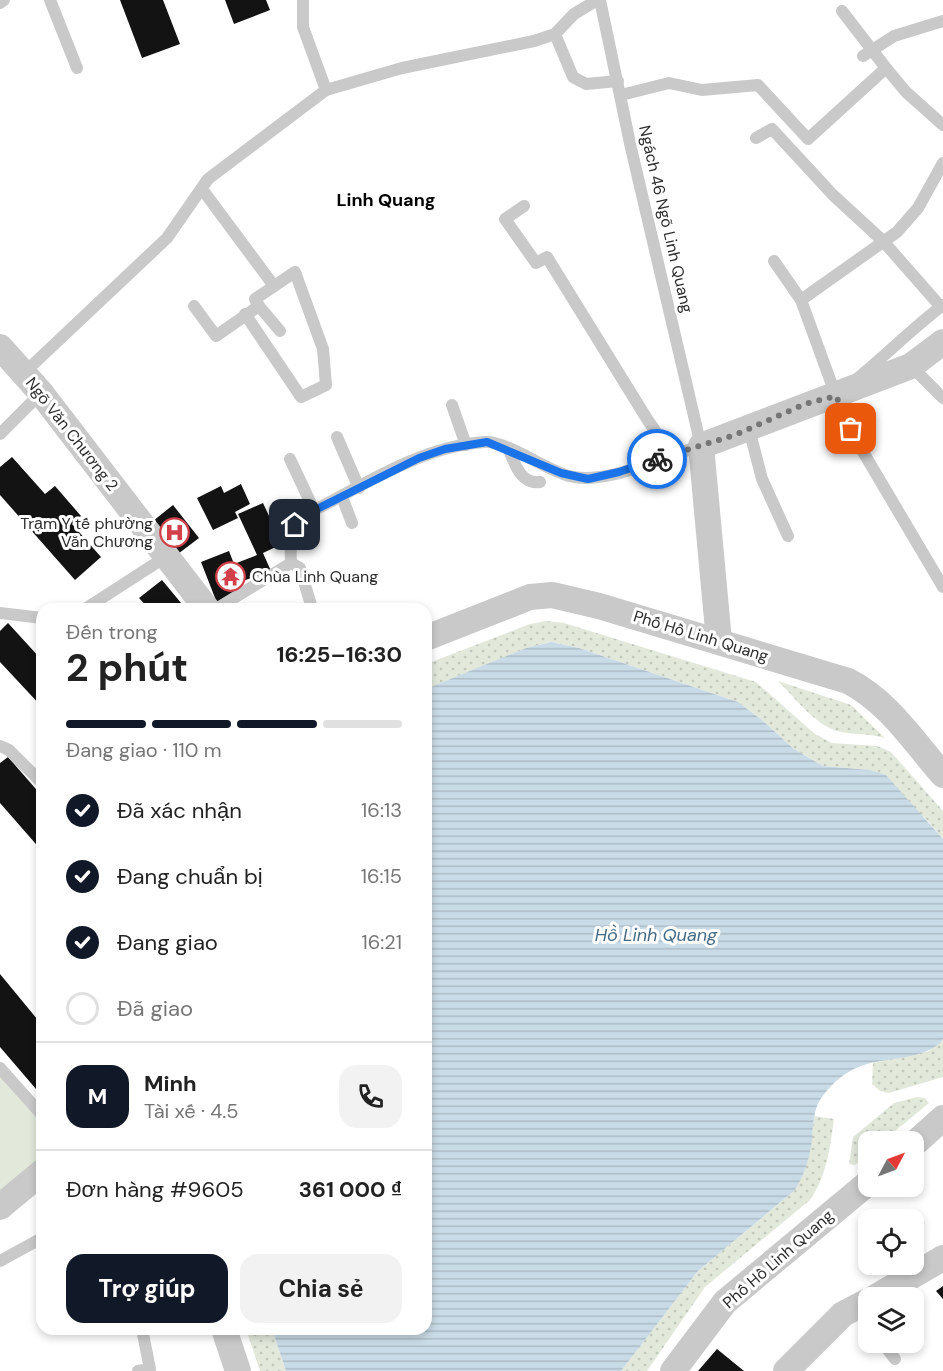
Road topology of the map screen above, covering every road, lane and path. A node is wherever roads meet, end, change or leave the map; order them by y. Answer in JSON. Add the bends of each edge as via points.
{"nodes":[{"id":1,"x":4,"y":0,"type":"edge"},
{"id":2,"x":50,"y":0,"type":"edge"},
{"id":3,"x":303,"y":0,"type":"edge"},
{"id":4,"x":599,"y":0,"type":"edge"},
{"id":5,"x":0,"y":3,"type":"edge"},
{"id":6,"x":842,"y":11,"type":"dead end"},
{"id":7,"x":943,"y":21,"type":"edge"},
{"id":8,"x":555,"y":34,"type":"junction"},
{"id":9,"x":867,"y":53,"type":"junction"},
{"id":10,"x":77,"y":68,"type":"dead end"},
{"id":11,"x":886,"y":68,"type":"junction"},
{"id":12,"x":618,"y":81,"type":"junction"},
{"id":13,"x":326,"y":90,"type":"junction"},
{"id":14,"x":621,"y":95,"type":"junction"},
{"id":15,"x":943,"y":125,"type":"edge"},
{"id":16,"x":798,"y":127,"type":"junction"},
{"id":17,"x":756,"y":138,"type":"dead end"},
{"id":18,"x":784,"y":140,"type":"junction"},
{"id":19,"x":943,"y":163,"type":"edge"},
{"id":20,"x":202,"y":189,"type":"junction"},
{"id":21,"x":524,"y":206,"type":"dead end"},
{"id":22,"x":883,"y":241,"type":"junction"},
{"id":23,"x":774,"y":261,"type":"dead end"},
{"id":24,"x":274,"y":286,"type":"junction"},
{"id":25,"x":801,"y":300,"type":"junction"},
{"id":26,"x":194,"y":306,"type":"dead end"},
{"id":27,"x":259,"y":306,"type":"junction"},
{"id":28,"x":942,"y":306,"type":"edge"},
{"id":29,"x":245,"y":314,"type":"junction"},
{"id":30,"x":280,"y":331,"type":"dead end"},
{"id":31,"x":943,"y":342,"type":"edge"},
{"id":32,"x":0,"y":347,"type":"edge"},
{"id":33,"x":911,"y":366,"type":"junction"},
{"id":34,"x":25,"y":372,"type":"junction"},
{"id":35,"x":41,"y":393,"type":"junction"},
{"id":36,"x":836,"y":396,"type":"junction"},
{"id":37,"x":943,"y":398,"type":"edge"},
{"id":38,"x":452,"y":405,"type":"dead end"},
{"id":39,"x":749,"y":429,"type":"junction"},
{"id":40,"x":0,"y":434,"type":"edge"},
{"id":41,"x":337,"y":437,"type":"dead end"},
{"id":42,"x":466,"y":446,"type":"junction"},
{"id":43,"x":701,"y":446,"type":"junction"},
{"id":44,"x":509,"y":450,"type":"junction"},
{"id":45,"x":676,"y":453,"type":"junction"},
{"id":46,"x":290,"y":459,"type":"dead end"},
{"id":47,"x":540,"y":482,"type":"dead end"},
{"id":48,"x":359,"y":488,"type":"junction"},
{"id":49,"x":342,"y":497,"type":"junction"},
{"id":50,"x":314,"y":510,"type":"junction"},
{"id":51,"x":352,"y":523,"type":"dead end"},
{"id":52,"x":788,"y":536,"type":"dead end"},
{"id":53,"x":167,"y":556,"type":"junction"},
{"id":54,"x":291,"y":562,"type":"junction"},
{"id":55,"x":943,"y":587,"type":"edge"},
{"id":56,"x":94,"y":603,"type":"edge"},
{"id":57,"x":202,"y":603,"type":"edge"},
{"id":58,"x":226,"y":603,"type":"edge"},
{"id":59,"x":309,"y":603,"type":"edge"},
{"id":60,"x":0,"y":613,"type":"edge"},
{"id":61,"x":36,"y":619,"type":"edge"},
{"id":62,"x":432,"y":636,"type":"edge"},
{"id":63,"x":719,"y":641,"type":"junction"},
{"id":64,"x":0,"y":746,"type":"edge"},
{"id":65,"x":943,"y":775,"type":"edge"},
{"id":66,"x":36,"y":777,"type":"edge"},
{"id":67,"x":0,"y":1068,"type":"edge"},
{"id":68,"x":36,"y":1108,"type":"edge"},
{"id":69,"x":943,"y":1118,"type":"edge"},
{"id":70,"x":924,"y":1135,"type":"edge"},
{"id":71,"x":36,"y":1177,"type":"edge"},
{"id":72,"x":858,"y":1191,"type":"edge"},
{"id":73,"x":1,"y":1203,"type":"edge"},
{"id":74,"x":36,"y":1241,"type":"edge"},
{"id":75,"x":927,"y":1259,"type":"edge"},
{"id":76,"x":0,"y":1261,"type":"edge"},
{"id":77,"x":893,"y":1287,"type":"edge"},
{"id":78,"x":858,"y":1310,"type":"edge"},
{"id":79,"x":143,"y":1335,"type":"edge"},
{"id":80,"x":226,"y":1335,"type":"edge"},
{"id":81,"x":890,"y":1353,"type":"edge"},
{"id":82,"x":895,"y":1359,"type":"dead end"},
{"id":83,"x":792,"y":1368,"type":"edge"},
{"id":84,"x":138,"y":1371,"type":"edge"},
{"id":85,"x":238,"y":1371,"type":"edge"},
{"id":86,"x":674,"y":1371,"type":"edge"}],
"edges":[{"from":1,"to":5,"type":"lane"},
{"from":2,"to":10,"type":"lane"},
{"from":3,"to":13,"type":"lane","via":[[303,27]]},
{"from":4,"to":8,"type":"lane","via":[[574,14]]},
{"from":4,"to":12,"type":"lane","name":"Ngách 46 Ngõ Linh Quang"},
{"from":6,"to":9,"type":"lane"},
{"from":7,"to":9,"type":"lane","via":[[894,36]]},
{"from":8,"to":12,"type":"lane","via":[[573,77],[586,84]]},
{"from":8,"to":13,"type":"lane","via":[[402,68]]},
{"from":9,"to":11,"type":"lane"},
{"from":11,"to":15,"type":"lane"},
{"from":11,"to":16,"type":"lane","via":[[808,138]]},
{"from":12,"to":14,"type":"lane","name":"Ngách 46 Ngõ Linh Quang"},
{"from":13,"to":20,"type":"lane","via":[[208,179]]},
{"from":14,"to":16,"type":"lane","via":[[669,83],[702,90],[758,85]]},
{"from":14,"to":43,"type":"lane","name":"Ngách 46 Ngõ Linh Quang"},
{"from":16,"to":18,"type":"lane"},
{"from":17,"to":18,"type":"lane","via":[[772,129]]},
{"from":18,"to":22,"type":"lane","via":[[832,195]]},
{"from":19,"to":22,"type":"lane","via":[[918,208],[897,232]]},
{"from":20,"to":24,"type":"lane"},
{"from":20,"to":34,"type":"lane","via":[[167,238]]},
{"from":21,"to":45,"type":"lane","via":[[505,219],[536,263],[547,257],[658,435]]},
{"from":22,"to":25,"type":"lane"},
{"from":22,"to":28,"type":"lane"},
{"from":23,"to":25,"type":"lane"},
{"from":24,"to":27,"type":"lane","via":[[255,300]]},
{"from":24,"to":29,"type":"lane","via":[[295,272],[323,349],[326,385],[301,397]]},
{"from":25,"to":36,"type":"lane"},
{"from":26,"to":29,"type":"lane","via":[[216,336]]},
{"from":27,"to":29,"type":"lane"},
{"from":27,"to":30,"type":"lane"},
{"from":28,"to":36,"type":"lane"},
{"from":31,"to":33,"type":"street"},
{"from":32,"to":34,"type":"street","name":"Ngõ Văn Chương 2"},
{"from":33,"to":36,"type":"street"},
{"from":33,"to":37,"type":"lane"},
{"from":34,"to":35,"type":"street","name":"Ngõ Văn Chương 2"},
{"from":35,"to":40,"type":"lane"},
{"from":35,"to":53,"type":"street","name":"Ngõ Văn Chương 2"},
{"from":36,"to":39,"type":"street","via":[[805,404]]},
{"from":36,"to":55,"type":"lane","via":[[856,440]]},
{"from":38,"to":42,"type":"lane"},
{"from":39,"to":43,"type":"street"},
{"from":39,"to":52,"type":"lane","via":[[762,478]]},
{"from":41,"to":48,"type":"lane"},
{"from":42,"to":44,"type":"lane","via":[[487,442]]},
{"from":42,"to":48,"type":"lane","via":[[419,458]]},
{"from":43,"to":45,"type":"lane"},
{"from":43,"to":63,"type":"street"},
{"from":44,"to":45,"type":"lane","via":[[561,473],[588,479]]},
{"from":44,"to":47,"type":"lane","via":[[525,479]]},
{"from":46,"to":50,"type":"lane"},
{"from":48,"to":49,"type":"lane"},
{"from":49,"to":50,"type":"lane"},
{"from":49,"to":51,"type":"lane"},
{"from":50,"to":54,"type":"lane","via":[[295,525],[290,538]]},
{"from":53,"to":56,"type":"lane"},
{"from":53,"to":57,"type":"street","name":"Ngõ Văn Chương 2"},
{"from":54,"to":58,"type":"lane"},
{"from":54,"to":59,"type":"lane","via":[[300,568]]},
{"from":60,"to":61,"type":"lane"},
{"from":62,"to":63,"type":"street","name":"Phố Hồ Linh Quang","via":[[530,597],[552,595]]},
{"from":63,"to":65,"type":"street","name":"Phố Hồ Linh Quang","via":[[866,690],[881,702]]},
{"from":64,"to":66,"type":"lane"},
{"from":67,"to":68,"type":"lane"},
{"from":69,"to":70,"type":"street"},
{"from":71,"to":73,"type":"street"},
{"from":72,"to":86,"type":"street","name":"Phố Hồ Linh Quang","via":[[725,1302]]},
{"from":74,"to":76,"type":"lane"},
{"from":75,"to":77,"type":"street"},
{"from":78,"to":83,"type":"street","via":[[843,1314]]},
{"from":79,"to":84,"type":"lane","via":[[150,1369]]},
{"from":80,"to":85,"type":"street"},
{"from":81,"to":82,"type":"lane"}]}
